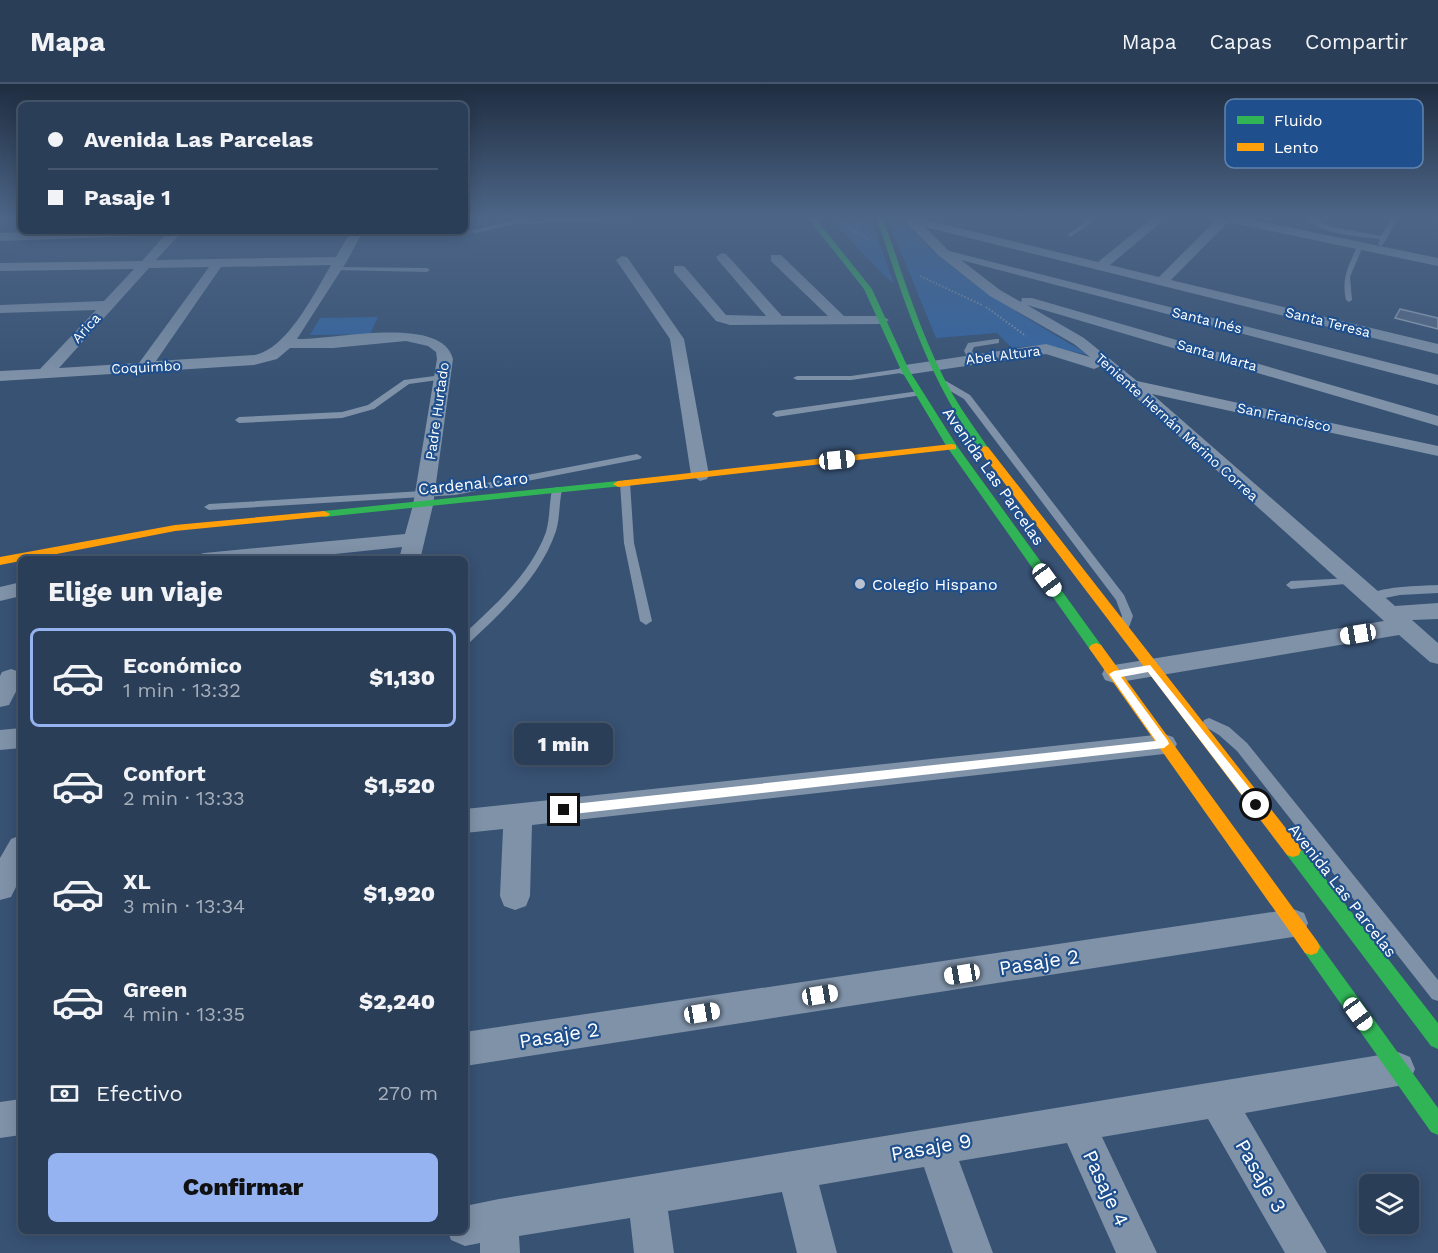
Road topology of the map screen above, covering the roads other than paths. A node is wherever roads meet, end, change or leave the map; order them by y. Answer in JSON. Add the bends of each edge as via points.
{"nodes":[{"id":1,"x":137,"y":273,"type":"edge"},
{"id":2,"x":212,"y":273,"type":"edge"},
{"id":3,"x":333,"y":273,"type":"edge"},
{"id":4,"x":630,"y":273,"type":"edge"},
{"id":5,"x":682,"y":273,"type":"edge"},
{"id":6,"x":736,"y":273,"type":"edge"},
{"id":7,"x":791,"y":273,"type":"edge"},
{"id":8,"x":855,"y":273,"type":"edge"},
{"id":9,"x":900,"y":273,"type":"edge"},
{"id":10,"x":969,"y":273,"type":"edge"},
{"id":11,"x":1022,"y":273,"type":"edge"},
{"id":12,"x":1128,"y":273,"type":"edge"},
{"id":13,"x":1170,"y":273,"type":"edge"},
{"id":14,"x":1346,"y":273,"type":"edge"},
{"id":15,"x":1162,"y":281,"type":"junction"},
{"id":16,"x":995,"y":293,"type":"junction"},
{"id":17,"x":1349,"y":300,"type":"dead end"},
{"id":18,"x":108,"y":305,"type":"junction"},
{"id":19,"x":19,"y":308,"type":"junction"},
{"id":20,"x":0,"y":309,"type":"edge"},
{"id":21,"x":839,"y":319,"type":"junction"},
{"id":22,"x":777,"y":320,"type":"junction"},
{"id":23,"x":882,"y":320,"type":"junction"},
{"id":24,"x":0,"y":325,"type":"edge"},
{"id":25,"x":996,"y":341,"type":"dead end"},
{"id":26,"x":286,"y":343,"type":"junction"},
{"id":27,"x":1438,"y":349,"type":"edge"},
{"id":28,"x":972,"y":358,"type":"junction"},
{"id":29,"x":932,"y":364,"type":"junction"},
{"id":30,"x":144,"y":367,"type":"junction"},
{"id":31,"x":905,"y":370,"type":"junction"},
{"id":32,"x":45,"y":373,"type":"junction"},
{"id":33,"x":0,"y":376,"type":"edge"},
{"id":34,"x":442,"y":377,"type":"junction"},
{"id":35,"x":797,"y":378,"type":"dead end"},
{"id":36,"x":1438,"y":380,"type":"edge"},
{"id":37,"x":939,"y":382,"type":"junction"},
{"id":38,"x":1130,"y":384,"type":"junction"},
{"id":39,"x":919,"y":393,"type":"junction"},
{"id":40,"x":776,"y":414,"type":"dead end"},
{"id":41,"x":239,"y":420,"type":"dead end"},
{"id":42,"x":1438,"y":421,"type":"edge"},
{"id":43,"x":951,"y":447,"type":"junction"},
{"id":44,"x":1438,"y":451,"type":"edge"},
{"id":45,"x":637,"y":457,"type":"dead end"},
{"id":46,"x":700,"y":475,"type":"junction"},
{"id":47,"x":625,"y":483,"type":"junction"},
{"id":48,"x":557,"y":490,"type":"junction"},
{"id":49,"x":424,"y":500,"type":"junction"},
{"id":50,"x":209,"y":507,"type":"dead end"},
{"id":51,"x":411,"y":550,"type":"edge"},
{"id":52,"x":341,"y":553,"type":"edge"},
{"id":53,"x":26,"y":556,"type":"edge"},
{"id":54,"x":277,"y":556,"type":"edge"},
{"id":55,"x":18,"y":558,"type":"edge"},
{"id":56,"x":0,"y":561,"type":"edge"},
{"id":57,"x":1352,"y":581,"type":"junction"},
{"id":58,"x":1291,"y":585,"type":"dead end"},
{"id":59,"x":1438,"y":589,"type":"edge"},
{"id":60,"x":18,"y":590,"type":"edge"},
{"id":61,"x":0,"y":594,"type":"edge"},
{"id":62,"x":1370,"y":597,"type":"junction"},
{"id":63,"x":1435,"y":614,"type":"edge"},
{"id":64,"x":1397,"y":620,"type":"junction"},
{"id":65,"x":646,"y":621,"type":"dead end"},
{"id":66,"x":1121,"y":631,"type":"junction"},
{"id":67,"x":468,"y":636,"type":"edge"},
{"id":68,"x":1438,"y":656,"type":"edge"},
{"id":69,"x":1150,"y":668,"type":"junction"},
{"id":70,"x":1114,"y":674,"type":"junction"},
{"id":71,"x":1186,"y":714,"type":"junction"},
{"id":72,"x":18,"y":738,"type":"edge"},
{"id":73,"x":0,"y":741,"type":"edge"},
{"id":74,"x":1164,"y":744,"type":"junction"},
{"id":75,"x":518,"y":815,"type":"junction"},
{"id":76,"x":468,"y":821,"type":"edge"},
{"id":77,"x":18,"y":854,"type":"edge"},
{"id":78,"x":0,"y":887,"type":"edge"},
{"id":79,"x":514,"y":896,"type":"dead end"},
{"id":80,"x":1293,"y":923,"type":"junction"},
{"id":81,"x":1438,"y":993,"type":"edge"},
{"id":82,"x":1438,"y":1039,"type":"edge"},
{"id":83,"x":468,"y":1049,"type":"edge"},
{"id":84,"x":1398,"y":1069,"type":"junction"},
{"id":85,"x":1216,"y":1098,"type":"junction"},
{"id":86,"x":18,"y":1117,"type":"edge"},
{"id":87,"x":0,"y":1120,"type":"edge"},
{"id":88,"x":1076,"y":1122,"type":"junction"},
{"id":89,"x":1438,"y":1125,"type":"edge"},
{"id":90,"x":935,"y":1146,"type":"junction"},
{"id":91,"x":796,"y":1170,"type":"junction"},
{"id":92,"x":646,"y":1195,"type":"junction"},
{"id":93,"x":488,"y":1233,"type":"edge"},
{"id":94,"x":654,"y":1253,"type":"edge"},
{"id":95,"x":817,"y":1253,"type":"edge"},
{"id":96,"x":973,"y":1253,"type":"edge"},
{"id":97,"x":1137,"y":1253,"type":"edge"},
{"id":98,"x":1306,"y":1253,"type":"edge"}],
"edges":[{"from":1,"to":18,"type":"street","name":"Arica"},
{"from":2,"to":30,"type":"street"},
{"from":3,"to":26,"type":"street"},
{"from":4,"to":46,"type":"street","via":[[677,339]]},
{"from":5,"to":22,"type":"street","via":[[721,318]]},
{"from":6,"to":22,"type":"street"},
{"from":7,"to":21,"type":"street"},
{"from":8,"to":23,"type":"street","name":"Avenida Las Parcelas","via":[[868,289]]},
{"from":9,"to":29,"type":"street","name":"Avenida Las Parcelas"},
{"from":10,"to":16,"type":"street","name":"Teniente Hernán Merino Correa"},
{"from":11,"to":36,"type":"street","name":"Santa Inés"},
{"from":12,"to":15,"type":"street","name":"Santa Teresa"},
{"from":13,"to":15,"type":"street"},
{"from":14,"to":17,"type":"lane","via":[[1344,284]]},
{"from":15,"to":27,"type":"street","name":"Santa Teresa"},
{"from":16,"to":38,"type":"street","name":"Teniente Hernán Merino Correa","via":[[1078,341]]},
{"from":16,"to":42,"type":"street","name":"Santa Marta"},
{"from":18,"to":19,"type":"street"},
{"from":18,"to":32,"type":"street","name":"Arica"},
{"from":19,"to":20,"type":"street"},
{"from":19,"to":24,"type":"street"},
{"from":21,"to":22,"type":"street"},
{"from":21,"to":23,"type":"street"},
{"from":23,"to":31,"type":"street","name":"Avenida Las Parcelas"},
{"from":25,"to":28,"type":"lane","via":[[970,345]]},
{"from":26,"to":30,"type":"street","name":"Coquimbo","via":[[274,354],[259,359]]},
{"from":26,"to":34,"type":"street","name":"Padre Hurtado","via":[[397,336],[422,339],[443,350]]},
{"from":28,"to":29,"type":"street","name":"Abel Altura"},
{"from":28,"to":38,"type":"street","name":"Abel Altura","via":[[1046,349],[1088,361]]},
{"from":29,"to":31,"type":"street","name":"Abel Altura"},
{"from":29,"to":37,"type":"street","name":"Avenida Las Parcelas"},
{"from":30,"to":32,"type":"street","name":"Coquimbo"},
{"from":31,"to":35,"type":"lane","via":[[851,378]]},
{"from":31,"to":39,"type":"street","name":"Avenida Las Parcelas"},
{"from":32,"to":33,"type":"street","name":"Coquimbo"},
{"from":34,"to":41,"type":"lane","via":[[407,382],[371,407],[342,415]]},
{"from":34,"to":49,"type":"street","name":"Padre Hurtado"},
{"from":37,"to":66,"type":"street","name":"Avenida Las Parcelas","via":[[979,445]]},
{"from":37,"to":66,"type":"lane","via":[[967,397],[1120,598],[1128,611]]},
{"from":38,"to":44,"type":"street","name":"San Francisco"},
{"from":38,"to":57,"type":"street","name":"Teniente Hernán Merino Correa"},
{"from":39,"to":40,"type":"lane"},
{"from":39,"to":43,"type":"street","name":"Avenida Las Parcelas"},
{"from":43,"to":46,"type":"street","name":"Cardenal Caro"},
{"from":43,"to":70,"type":"street","name":"Avenida Las Parcelas"},
{"from":45,"to":49,"type":"lane"},
{"from":46,"to":47,"type":"street","name":"Cardenal Caro"},
{"from":47,"to":48,"type":"street","name":"Cardenal Caro"},
{"from":47,"to":65,"type":"lane","via":[[629,543]]},
{"from":48,"to":49,"type":"street","name":"Cardenal Caro"},
{"from":48,"to":67,"type":"lane","via":[[546,544],[514,590]]},
{"from":49,"to":50,"type":"lane"},
{"from":49,"to":51,"type":"street","name":"Padre Hurtado"},
{"from":49,"to":53,"type":"street","name":"Cardenal Caro","via":[[150,532]]},
{"from":51,"to":52,"type":"street"},
{"from":52,"to":54,"type":"street"},
{"from":55,"to":56,"type":"street","name":"Cardenal Caro"},
{"from":57,"to":58,"type":"lane"},
{"from":57,"to":62,"type":"street","name":"Teniente Hernán Merino Correa"},
{"from":59,"to":62,"type":"lane"},
{"from":60,"to":61,"type":"street"},
{"from":62,"to":64,"type":"street","name":"Teniente Hernán Merino Correa"},
{"from":63,"to":64,"type":"street"},
{"from":64,"to":68,"type":"street","name":"Teniente Hernán Merino Correa"},
{"from":64,"to":69,"type":"street"},
{"from":66,"to":69,"type":"street","name":"Avenida Las Parcelas"},
{"from":69,"to":70,"type":"street"},
{"from":69,"to":71,"type":"street","name":"Avenida Las Parcelas"},
{"from":70,"to":74,"type":"street","name":"Avenida Las Parcelas"},
{"from":71,"to":81,"type":"lane","via":[[1224,731],[1242,747]]},
{"from":71,"to":82,"type":"street","name":"Avenida Las Parcelas"},
{"from":72,"to":73,"type":"street"},
{"from":74,"to":75,"type":"street"},
{"from":74,"to":80,"type":"street","name":"Avenida Las Parcelas"},
{"from":75,"to":76,"type":"street"},
{"from":75,"to":79,"type":"street"},
{"from":77,"to":78,"type":"street"},
{"from":80,"to":83,"type":"street","name":"Pasaje 2"},
{"from":80,"to":84,"type":"street","name":"Avenida Las Parcelas"},
{"from":84,"to":85,"type":"street","name":"Pasaje 9"},
{"from":84,"to":89,"type":"street","name":"Avenida Las Parcelas"},
{"from":85,"to":88,"type":"street","name":"Pasaje 9"},
{"from":85,"to":98,"type":"street","name":"Pasaje 3"},
{"from":86,"to":87,"type":"street"},
{"from":88,"to":90,"type":"street","name":"Pasaje 9"},
{"from":88,"to":97,"type":"street","name":"Pasaje 4"},
{"from":90,"to":91,"type":"street","name":"Pasaje 9"},
{"from":90,"to":96,"type":"street"},
{"from":91,"to":92,"type":"street","name":"Pasaje 9"},
{"from":91,"to":95,"type":"street"},
{"from":92,"to":93,"type":"street","name":"Pasaje 9"},
{"from":92,"to":94,"type":"street"}]}
